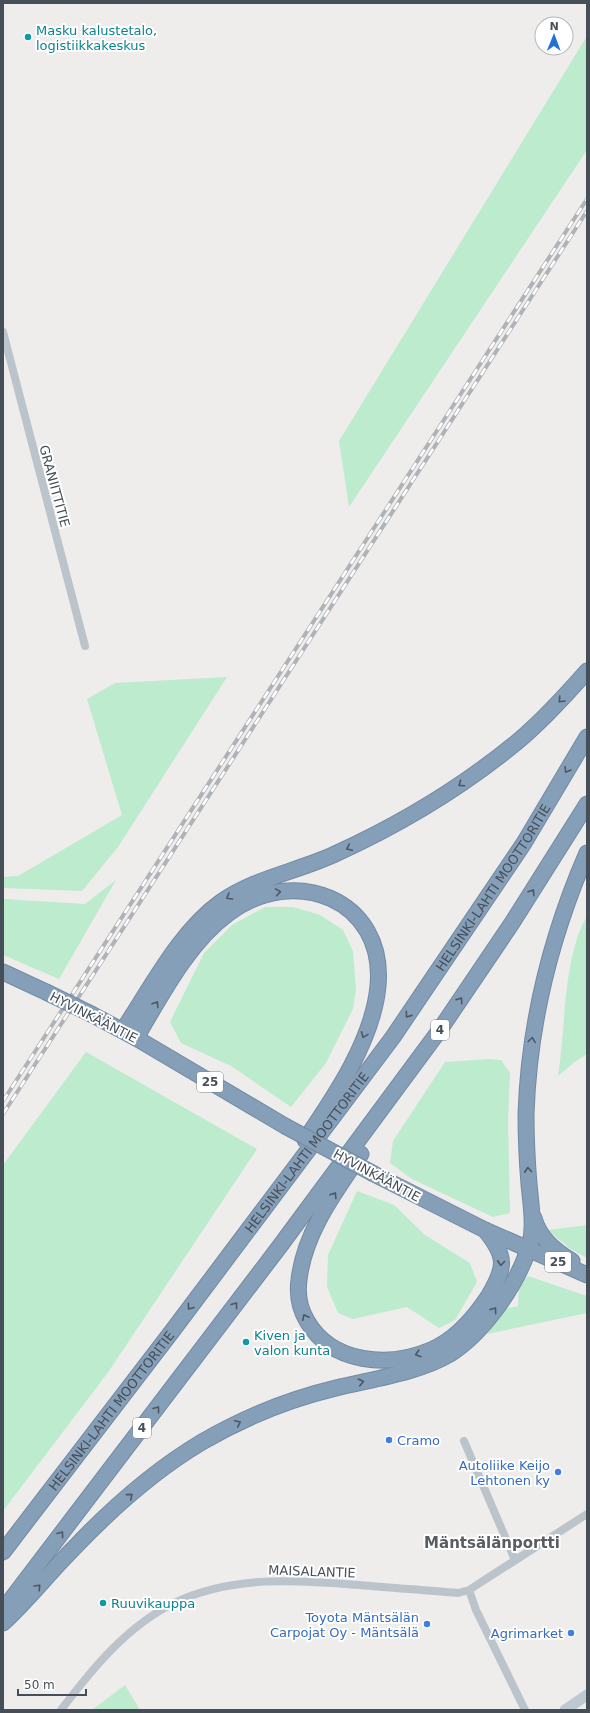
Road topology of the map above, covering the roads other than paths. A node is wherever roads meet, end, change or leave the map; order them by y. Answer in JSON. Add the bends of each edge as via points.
{"nodes":[{"id":1,"x":3,"y":332,"type":"edge"},
{"id":2,"x":85,"y":646,"type":"dead end"},
{"id":3,"x":587,"y":671,"type":"edge"},
{"id":4,"x":587,"y":737,"type":"edge"},
{"id":5,"x":587,"y":804,"type":"edge"},
{"id":6,"x":587,"y":853,"type":"edge"},
{"id":7,"x":3,"y":972,"type":"edge"},
{"id":8,"x":439,"y":1031,"type":"junction"},
{"id":9,"x":130,"y":1034,"type":"junction"},
{"id":10,"x":530,"y":1201,"type":"junction"},
{"id":11,"x":485,"y":1230,"type":"junction"},
{"id":12,"x":529,"y":1250,"type":"junction"},
{"id":13,"x":587,"y":1270,"type":"edge"},
{"id":14,"x":587,"y":1275,"type":"edge"},
{"id":15,"x":207,"y":1284,"type":"junction"},
{"id":16,"x":464,"y":1441,"type":"dead end"},
{"id":17,"x":587,"y":1514,"type":"edge"},
{"id":18,"x":3,"y":1552,"type":"edge"},
{"id":19,"x":515,"y":1560,"type":"junction"},
{"id":20,"x":469,"y":1590,"type":"junction"},
{"id":21,"x":3,"y":1610,"type":"edge"},
{"id":22,"x":3,"y":1623,"type":"edge"},
{"id":23,"x":587,"y":1695,"type":"edge"},
{"id":24,"x":61,"y":1710,"type":"edge"},
{"id":25,"x":525,"y":1710,"type":"edge"},
{"id":26,"x":565,"y":1710,"type":"edge"}],
"edges":[{"from":1,"to":2,"type":"street","name":"GRANIITTITIE"},
{"from":3,"to":9,"type":"highway","one_way":true,"via":[[558,704],[518,741],[473,776],[432,803],[397,824],[327,858],[241,890],[222,901],[202,918],[174,952]]},
{"from":4,"to":15,"type":"highway","name":"HELSINKI-LAHTI MOOTTORITIE","one_way":true,"via":[[524,843],[430,983],[331,1122]]},
{"from":8,"to":5,"type":"highway","number":"4","one_way":true,"via":[[512,923]]},
{"from":10,"to":6,"type":"highway","one_way":true,"via":[[526,1111],[536,1017],[554,940]]},
{"from":7,"to":9,"type":"highway","name":"HYVINKÄÄNTIE","number":"25","bridge":true},
{"from":11,"to":8,"type":"highway","one_way":true,"via":[[502,1256],[500,1272],[494,1286],[467,1324],[447,1341],[432,1349],[398,1359],[362,1359],[324,1342],[311,1328],[304,1315],[298,1282],[306,1249],[315,1228]]},
{"from":21,"to":8,"type":"highway","number":"4","one_way":true,"via":[[280,1246]]},
{"from":9,"to":11,"type":"highway","name":"HYVINKÄÄNTIE","number":"25","bridge":true,"via":[[285,1126]]},
{"from":9,"to":15,"type":"highway","one_way":true,"via":[[190,952],[220,920],[246,901],[259,896],[280,891],[303,890],[340,902],[355,915],[375,950],[378,987],[372,1012],[353,1060],[320,1118]]},
{"from":10,"to":12,"type":"highway","via":[[532,1227]]},
{"from":10,"to":13,"type":"highway","via":[[535,1223],[549,1244]]},
{"from":11,"to":12,"type":"highway","name":"HYVINKÄÄNTIE","number":"25"},
{"from":12,"to":14,"type":"highway","name":"HYVINKÄÄNTIE","number":"25"},
{"from":22,"to":12,"type":"highway","one_way":true,"via":[[106,1516],[170,1464],[201,1443],[261,1413],[301,1398],[417,1368],[451,1353],[477,1332],[487,1319],[520,1271]]},
{"from":15,"to":18,"type":"highway","name":"HELSINKI-LAHTI MOOTTORITIE","one_way":true},
{"from":16,"to":19,"type":"street"},
{"from":17,"to":19,"type":"street","name":"MAISALANTIE"},
{"from":19,"to":20,"type":"street","name":"MAISALANTIE"},
{"from":20,"to":24,"type":"street","name":"MAISALANTIE","via":[[458,1593],[282,1580],[223,1586],[201,1592],[174,1603],[116,1645]]},
{"from":20,"to":25,"type":"street","via":[[476,1610]]},
{"from":23,"to":26,"type":"main road"}]}
